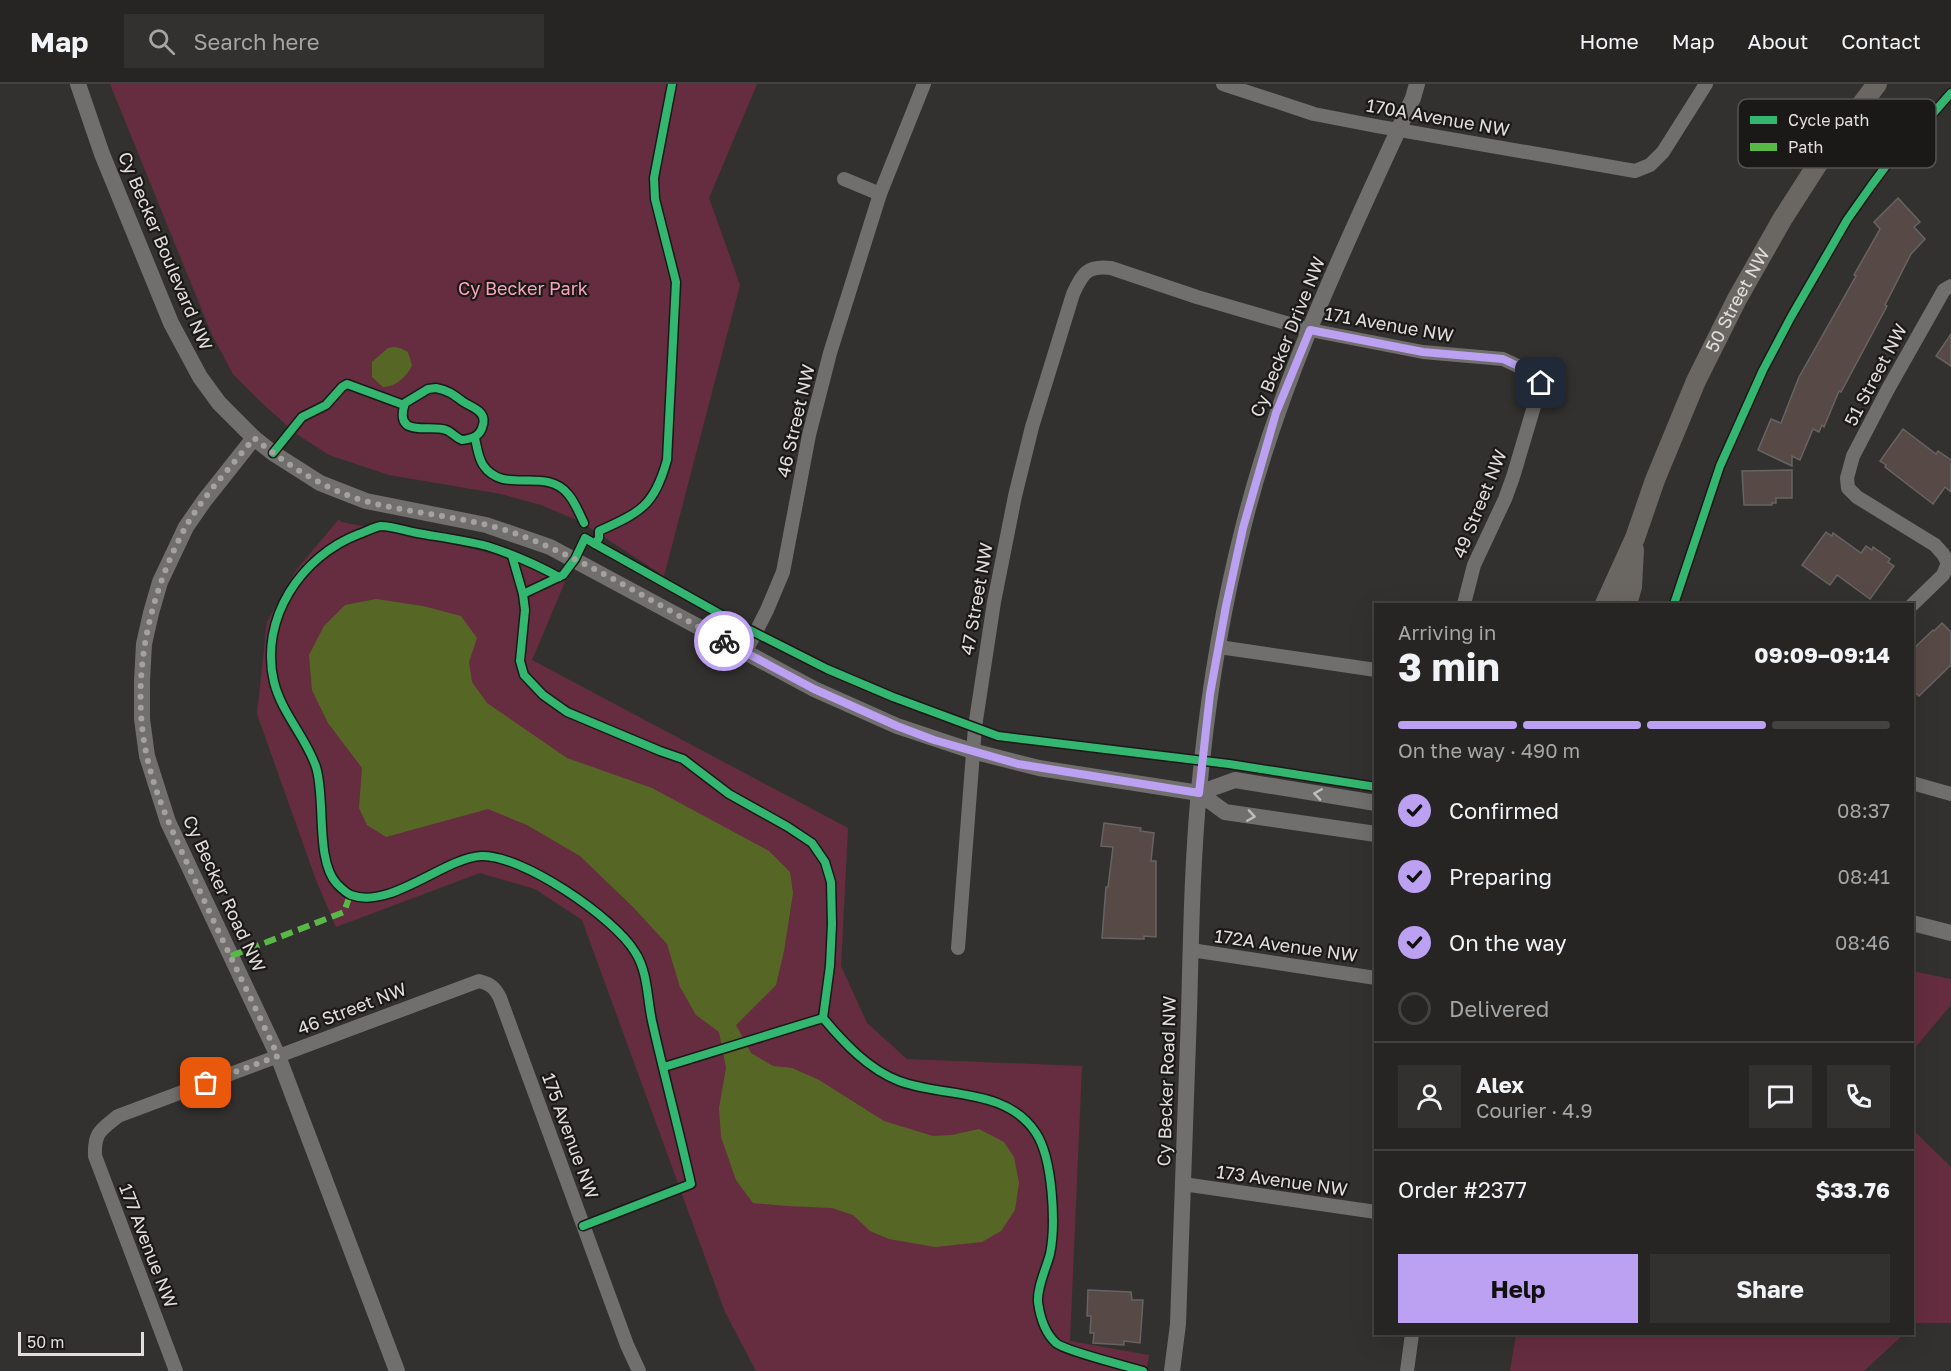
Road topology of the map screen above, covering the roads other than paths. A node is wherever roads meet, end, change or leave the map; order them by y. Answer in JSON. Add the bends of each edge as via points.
{"nodes":[{"id":1,"x":78,"y":84,"type":"edge"},
{"id":2,"x":924,"y":84,"type":"edge"},
{"id":3,"x":1223,"y":84,"type":"edge"},
{"id":4,"x":1417,"y":84,"type":"edge"},
{"id":5,"x":1706,"y":84,"type":"edge"},
{"id":6,"x":1877,"y":84,"type":"edge"},
{"id":7,"x":1866,"y":99,"type":"edge"},
{"id":8,"x":1399,"y":129,"type":"junction"},
{"id":9,"x":1815,"y":168,"type":"edge"},
{"id":10,"x":844,"y":179,"type":"dead end"},
{"id":11,"x":880,"y":194,"type":"junction"},
{"id":12,"x":1089,"y":269,"type":"joint"},
{"id":13,"x":1951,"y":286,"type":"edge"},
{"id":14,"x":1310,"y":330,"type":"junction"},
{"id":15,"x":1541,"y":383,"type":"joint"},
{"id":16,"x":254,"y":438,"type":"junction"},
{"id":17,"x":1635,"y":538,"type":"junction"},
{"id":18,"x":1464,"y":603,"type":"edge"},
{"id":19,"x":1605,"y":603,"type":"edge"},
{"id":20,"x":1627,"y":603,"type":"edge"},
{"id":21,"x":1914,"y":603,"type":"edge"},
{"id":22,"x":1219,"y":647,"type":"junction"},
{"id":23,"x":745,"y":653,"type":"junction"},
{"id":24,"x":1374,"y":670,"type":"edge"},
{"id":25,"x":972,"y":751,"type":"junction"},
{"id":26,"x":1914,"y":784,"type":"edge"},
{"id":27,"x":1199,"y":793,"type":"junction"},
{"id":28,"x":1951,"y":794,"type":"edge"},
{"id":29,"x":1374,"y":803,"type":"edge"},
{"id":30,"x":1374,"y":834,"type":"edge"},
{"id":31,"x":1914,"y":924,"type":"edge"},
{"id":32,"x":1951,"y":933,"type":"edge"},
{"id":33,"x":958,"y":948,"type":"dead end"},
{"id":34,"x":1191,"y":950,"type":"junction"},
{"id":35,"x":1374,"y":978,"type":"edge"},
{"id":36,"x":489,"y":983,"type":"joint"},
{"id":37,"x":278,"y":1056,"type":"junction"},
{"id":38,"x":98,"y":1133,"type":"joint"},
{"id":39,"x":1183,"y":1184,"type":"junction"},
{"id":40,"x":1374,"y":1212,"type":"edge"},
{"id":41,"x":1412,"y":1335,"type":"edge"},
{"id":42,"x":176,"y":1371,"type":"edge"},
{"id":43,"x":397,"y":1371,"type":"edge"},
{"id":44,"x":639,"y":1371,"type":"edge"},
{"id":45,"x":1172,"y":1371,"type":"edge"},
{"id":46,"x":1407,"y":1371,"type":"edge"}],
"edges":[{"from":1,"to":16,"type":"street","name":"Cy Becker Boulevard NW","via":[[102,154],[185,351],[219,403]]},
{"from":2,"to":11,"type":"street","name":"46 Street NW"},
{"from":3,"to":8,"type":"street","name":"170A Avenue NW","via":[[1314,114]]},
{"from":4,"to":8,"type":"street","name":"Cy Becker Drive NW"},
{"from":5,"to":8,"type":"street","name":"170A Avenue NW","via":[[1663,152],[1650,165],[1635,171]]},
{"from":6,"to":7,"type":"main road","name":"50 Street NW"},
{"from":8,"to":14,"type":"street","name":"Cy Becker Drive NW"},
{"from":9,"to":17,"type":"main road","name":"50 Street NW","via":[[1737,299],[1696,381]]},
{"from":10,"to":11,"type":"street"},
{"from":11,"to":23,"type":"street","name":"46 Street NW","via":[[827,363],[783,572]]},
{"from":12,"to":14,"type":"street","name":"171 Avenue NW","via":[[1111,268]]},
{"from":12,"to":25,"type":"street","name":"47 Street NW","via":[[1073,294],[1015,496]]},
{"from":13,"to":21,"type":"street","name":"51 Street NW","via":[[1944,290],[1926,321],[1858,447],[1846,478],[1848,488],[1857,497],[1935,545],[1948,563],[1943,575]]},
{"from":14,"to":15,"type":"street","name":"171 Avenue NW","via":[[1423,352],[1503,359]]},
{"from":14,"to":22,"type":"street","name":"Cy Becker Drive NW","via":[[1276,413],[1256,480]]},
{"from":15,"to":18,"type":"street","name":"49 Street NW","via":[[1513,477],[1474,565]]},
{"from":16,"to":23,"type":"street","name":"Cy Becker Boulevard NW","via":[[298,470],[344,494],[486,525],[550,547]]},
{"from":16,"to":37,"type":"street","name":"Cy Becker Road NW","via":[[186,526],[160,582],[144,644],[142,718],[147,756],[168,822]]},
{"from":17,"to":19,"type":"main road","name":"50 Street NW"},
{"from":17,"to":20,"type":"main road","name":"50 Street NW"},
{"from":22,"to":24,"type":"street"},
{"from":22,"to":27,"type":"street","name":"Cy Becker Drive NW"},
{"from":23,"to":25,"type":"street","name":"Cy Becker Boulevard NW","via":[[897,726]]},
{"from":25,"to":27,"type":"street","name":"Cy Becker Boulevard NW","via":[[1039,768]]},
{"from":25,"to":33,"type":"street","name":"47 Street NW"},
{"from":26,"to":28,"type":"street"},
{"from":29,"to":27,"type":"street","name":"Cy Becker Boulevard NW","one_way":true,"via":[[1235,780]]},
{"from":27,"to":30,"type":"street","name":"Cy Becker Boulevard NW","one_way":true,"via":[[1225,812]]},
{"from":27,"to":34,"type":"street","name":"Cy Becker Road NW"},
{"from":31,"to":32,"type":"street"},
{"from":34,"to":35,"type":"street","name":"172A Avenue NW"},
{"from":34,"to":39,"type":"street","name":"Cy Becker Road NW"},
{"from":36,"to":37,"type":"street","name":"46 Street NW","via":[[479,981]]},
{"from":36,"to":44,"type":"street","name":"175 Avenue NW","via":[[500,998]]},
{"from":37,"to":38,"type":"street","name":"46 Street NW","via":[[118,1116]]},
{"from":37,"to":43,"type":"street","name":"Cy Becker Road NW"},
{"from":38,"to":42,"type":"street","name":"177 Avenue NW","via":[[95,1156]]},
{"from":39,"to":40,"type":"street","name":"173 Avenue NW"},
{"from":39,"to":45,"type":"street","name":"Cy Becker Road NW","via":[[1178,1324]]},
{"from":41,"to":46,"type":"street"}]}
